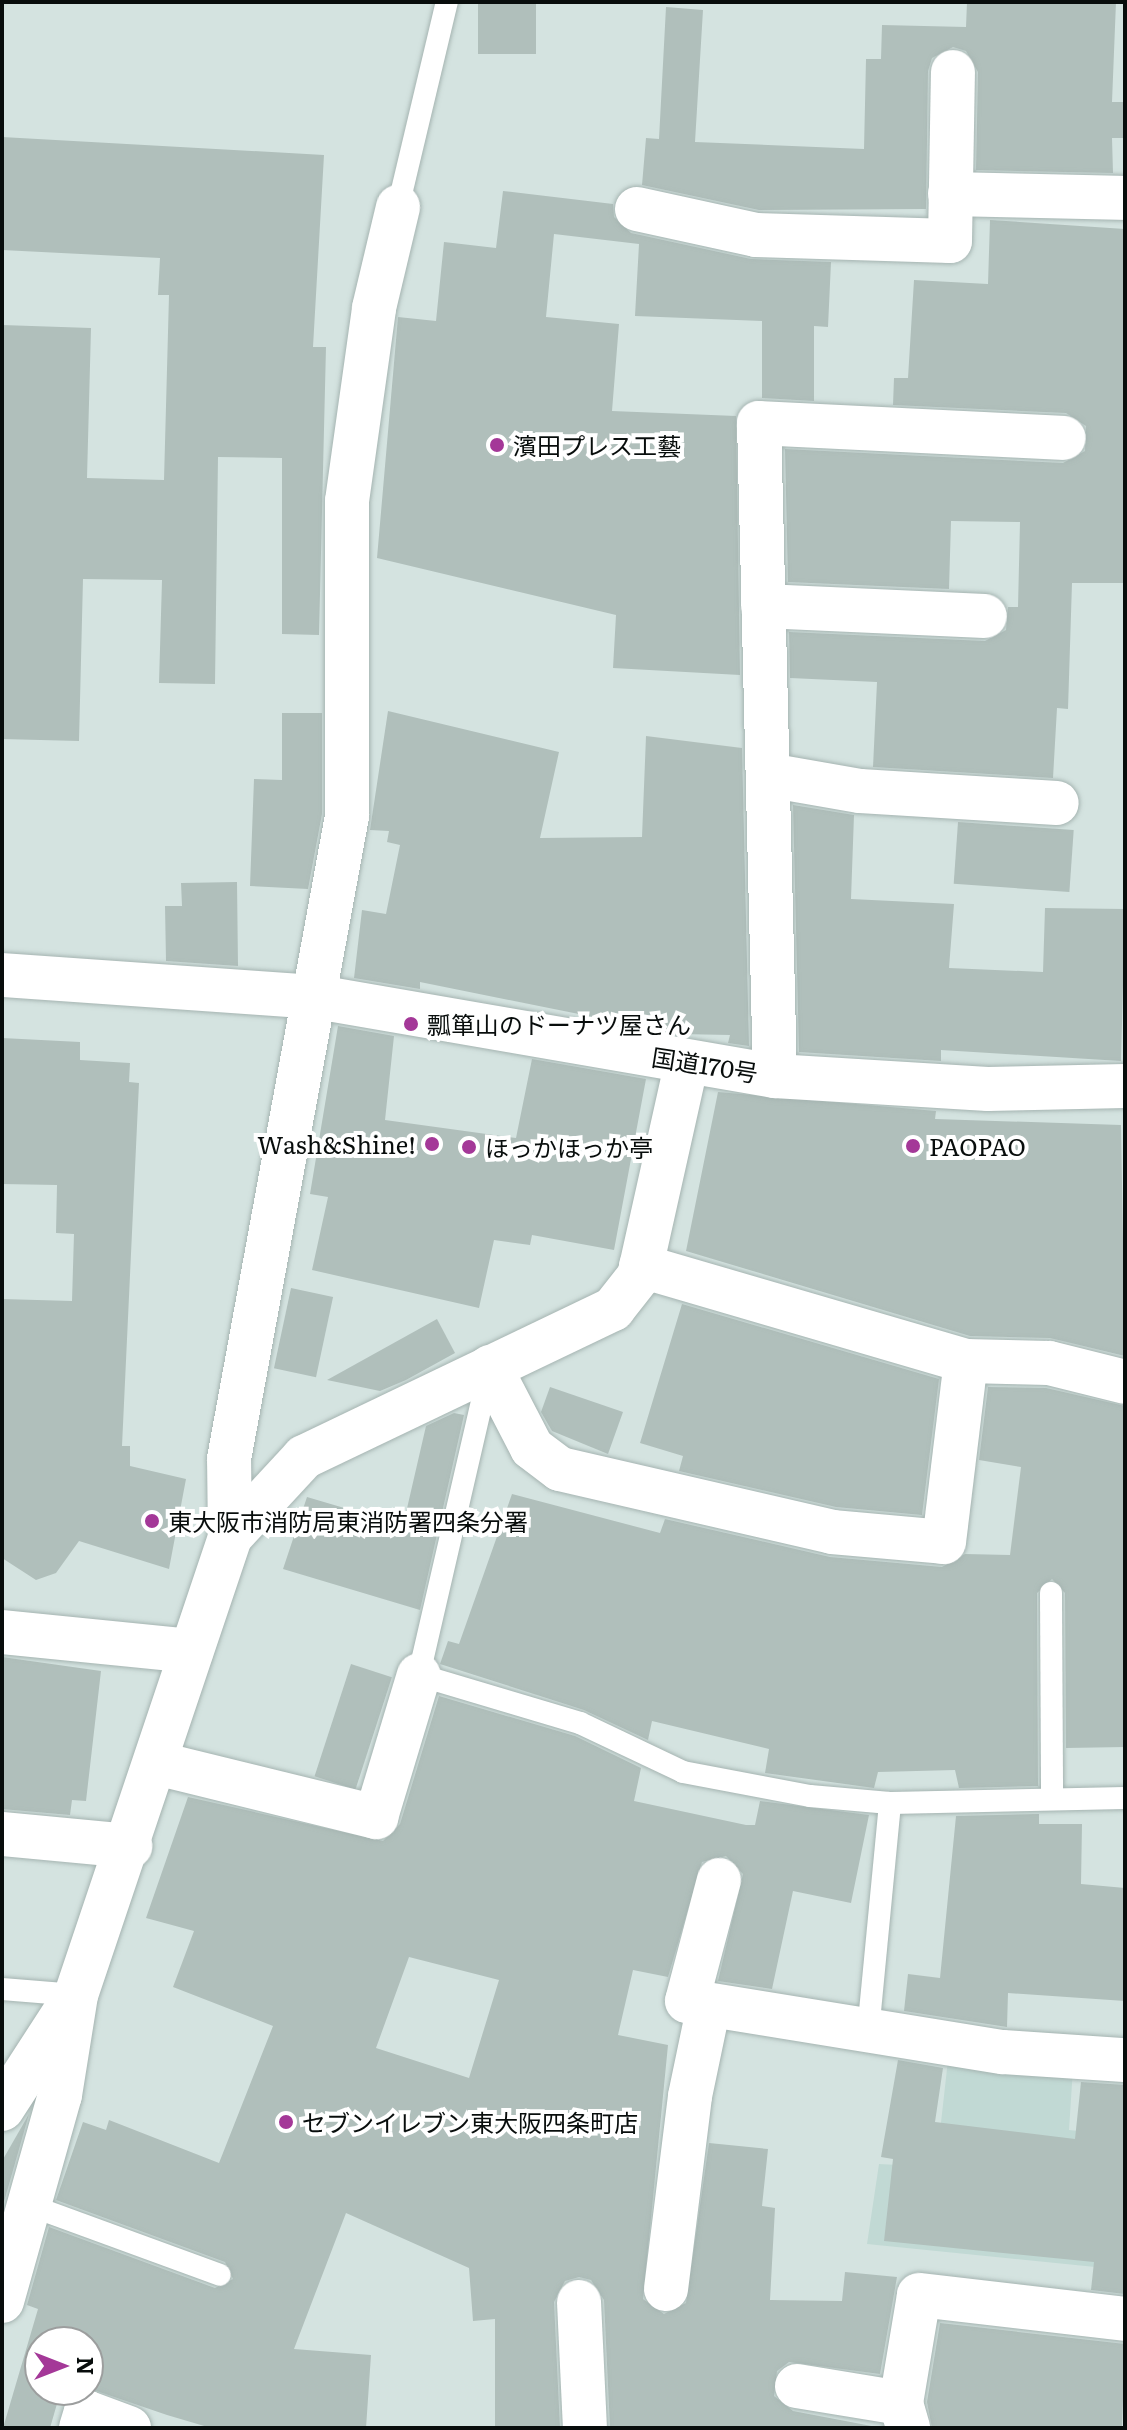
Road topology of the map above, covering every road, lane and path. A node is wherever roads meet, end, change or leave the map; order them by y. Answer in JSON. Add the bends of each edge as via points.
{"nodes":[{"id":1,"x":447,"y":2,"type":"edge"},
{"id":2,"x":953,"y":72,"type":"dead end"},
{"id":3,"x":950,"y":194,"type":"junction"},
{"id":4,"x":1125,"y":198,"type":"edge"},
{"id":5,"x":398,"y":207,"type":"joint"},
{"id":6,"x":637,"y":209,"type":"dead end"},
{"id":7,"x":1064,"y":438,"type":"dead end"},
{"id":8,"x":763,"y":606,"type":"junction"},
{"id":9,"x":985,"y":616,"type":"dead end"},
{"id":10,"x":768,"y":775,"type":"junction"},
{"id":11,"x":1057,"y":803,"type":"dead end"},
{"id":12,"x":2,"y":975,"type":"edge"},
{"id":13,"x":317,"y":997,"type":"junction"},
{"id":14,"x":687,"y":1062,"type":"junction"},
{"id":15,"x":775,"y":1076,"type":"junction"},
{"id":16,"x":1125,"y":1086,"type":"edge"},
{"id":17,"x":641,"y":1266,"type":"junction"},
{"id":18,"x":966,"y":1361,"type":"junction"},
{"id":19,"x":490,"y":1367,"type":"junction"},
{"id":20,"x":1125,"y":1382,"type":"edge"},
{"id":21,"x":230,"y":1537,"type":"junction"},
{"id":22,"x":1051,"y":1593,"type":"dead end"},
{"id":23,"x":2,"y":1632,"type":"edge"},
{"id":24,"x":191,"y":1651,"type":"junction"},
{"id":25,"x":419,"y":1675,"type":"junction"},
{"id":26,"x":156,"y":1763,"type":"junction"},
{"id":27,"x":1052,"y":1795,"type":"junction"},
{"id":28,"x":1125,"y":1798,"type":"edge"},
{"id":29,"x":890,"y":1803,"type":"junction"},
{"id":30,"x":2,"y":1834,"type":"edge"},
{"id":31,"x":130,"y":1846,"type":"junction"},
{"id":32,"x":719,"y":1880,"type":"dead end"},
{"id":33,"x":2,"y":1989,"type":"edge"},
{"id":34,"x":76,"y":1995,"type":"junction"},
{"id":35,"x":709,"y":2005,"type":"junction"},
{"id":36,"x":868,"y":2032,"type":"junction"},
{"id":37,"x":1125,"y":2060,"type":"edge"},
{"id":38,"x":4,"y":2102,"type":"edge"},
{"id":39,"x":29,"y":2205,"type":"junction"},
{"id":40,"x":220,"y":2275,"type":"dead end"},
{"id":41,"x":666,"y":2289,"type":"dead end"},
{"id":42,"x":2,"y":2301,"type":"edge"},
{"id":43,"x":579,"y":2302,"type":"dead end"},
{"id":44,"x":1125,"y":2319,"type":"edge"},
{"id":45,"x":797,"y":2386,"type":"dead end"},
{"id":46,"x":905,"y":2416,"type":"edge"},
{"id":47,"x":81,"y":2428,"type":"edge"},
{"id":48,"x":129,"y":2428,"type":"edge"},
{"id":49,"x":585,"y":2428,"type":"edge"}],
"edges":[{"from":1,"to":5,"type":"lane"},
{"from":2,"to":3,"type":"main road"},
{"from":3,"to":4,"type":"main road"},
{"from":3,"to":6,"type":"main road","via":[[950,241],[756,235]]},
{"from":5,"to":13,"type":"main road","via":[[374,308],[347,501],[347,816]]},
{"from":7,"to":8,"type":"main road","via":[[759,423]]},
{"from":8,"to":9,"type":"main road"},
{"from":8,"to":10,"type":"main road"},
{"from":10,"to":11,"type":"main road","via":[[860,791]]},
{"from":10,"to":15,"type":"main road"},
{"from":12,"to":13,"type":"main road","name":"国道170号"},
{"from":13,"to":14,"type":"main road","name":"国道170号"},
{"from":13,"to":21,"type":"main road","via":[[229,1459]]},
{"from":14,"to":15,"type":"main road","name":"国道170号"},
{"from":14,"to":17,"type":"main road"},
{"from":15,"to":16,"type":"main road","name":"国道170号","via":[[988,1089]]},
{"from":17,"to":18,"type":"main road"},
{"from":17,"to":19,"type":"main road","via":[[613,1309]]},
{"from":18,"to":19,"type":"main road","via":[[944,1542],[832,1532],[560,1469],[532,1448]]},
{"from":18,"to":20,"type":"main road","via":[[1049,1363]]},
{"from":19,"to":21,"type":"main road","via":[[304,1457]]},
{"from":19,"to":25,"type":"lane"},
{"from":21,"to":24,"type":"main road"},
{"from":22,"to":27,"type":"lane"},
{"from":23,"to":24,"type":"main road"},
{"from":24,"to":26,"type":"main road"},
{"from":25,"to":26,"type":"main road","via":[[376,1817]]},
{"from":25,"to":29,"type":"lane","via":[[580,1723],[683,1772]]},
{"from":26,"to":31,"type":"main road"},
{"from":27,"to":28,"type":"lane"},
{"from":27,"to":29,"type":"lane"},
{"from":29,"to":36,"type":"lane"},
{"from":30,"to":31,"type":"main road"},
{"from":31,"to":34,"type":"main road"},
{"from":32,"to":35,"type":"main road","via":[[687,2001]]},
{"from":33,"to":34,"type":"lane"},
{"from":34,"to":38,"type":"main road"},
{"from":34,"to":39,"type":"main road","via":[[60,2095]]},
{"from":35,"to":36,"type":"main road"},
{"from":35,"to":41,"type":"main road","via":[[690,2096]]},
{"from":36,"to":37,"type":"main road"},
{"from":39,"to":40,"type":"lane"},
{"from":39,"to":42,"type":"main road"},
{"from":43,"to":49,"type":"main road"},
{"from":44,"to":46,"type":"main road","via":[[919,2295]]},
{"from":45,"to":46,"type":"main road"},
{"from":47,"to":48,"type":"main road","via":[[86,2412]]}]}
